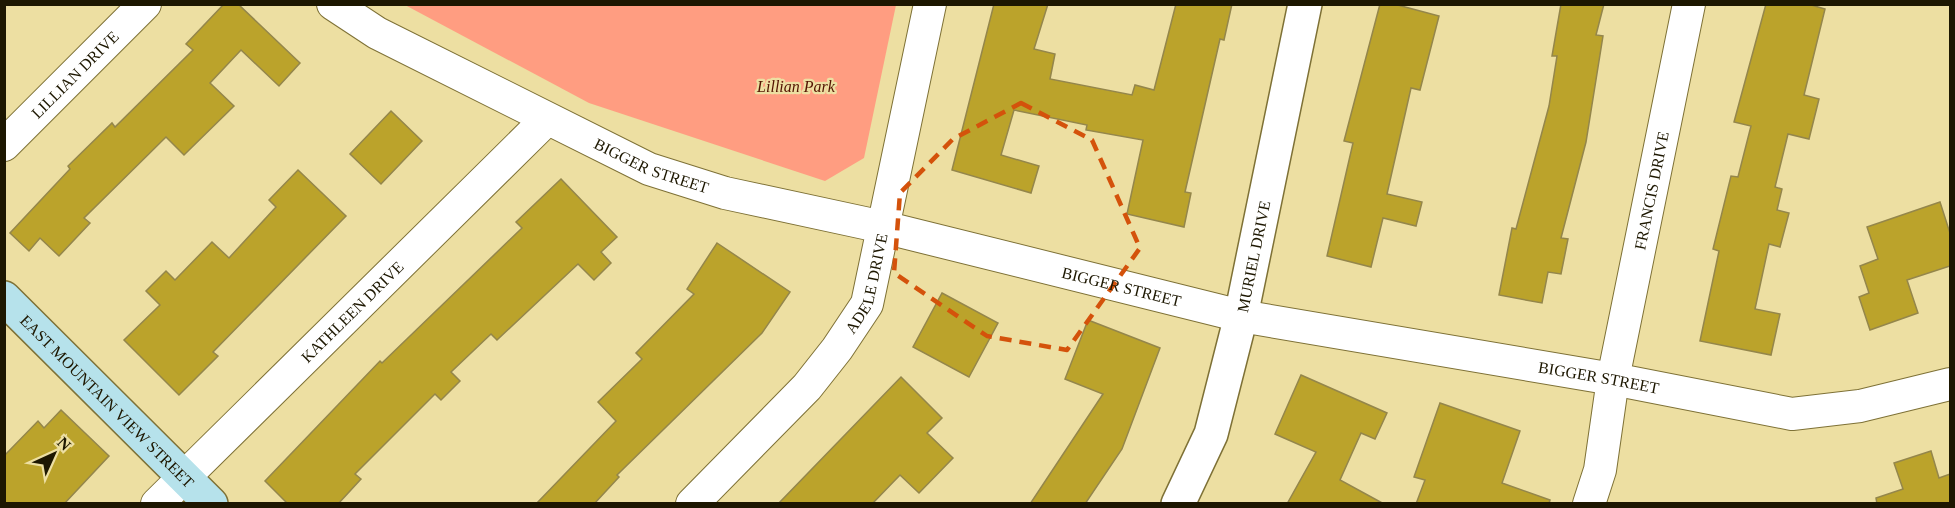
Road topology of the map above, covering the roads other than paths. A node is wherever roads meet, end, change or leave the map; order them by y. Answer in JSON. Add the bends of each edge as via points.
{"nodes":[{"id":1,"x":145,"y":4,"type":"edge"},
{"id":2,"x":333,"y":4,"type":"edge"},
{"id":3,"x":930,"y":4,"type":"edge"},
{"id":4,"x":1305,"y":4,"type":"edge"},
{"id":5,"x":1689,"y":4,"type":"edge"},
{"id":6,"x":547,"y":119,"type":"junction"},
{"id":7,"x":4,"y":145,"type":"edge"},
{"id":8,"x":883,"y":227,"type":"junction"},
{"id":9,"x":4,"y":298,"type":"edge"},
{"id":10,"x":1241,"y":316,"type":"junction"},
{"id":11,"x":1613,"y":379,"type":"junction"},
{"id":12,"x":1950,"y":384,"type":"edge"},
{"id":13,"x":184,"y":476,"type":"junction"},
{"id":14,"x":157,"y":504,"type":"edge"},
{"id":15,"x":211,"y":504,"type":"edge"},
{"id":16,"x":692,"y":504,"type":"edge"},
{"id":17,"x":1178,"y":504,"type":"edge"},
{"id":18,"x":1589,"y":504,"type":"edge"}],
"edges":[{"from":1,"to":7,"type":"street","name":"LILLIAN DRIVE"},
{"from":2,"to":6,"type":"street","name":"BIGGER STREET","via":[[376,33]]},
{"from":3,"to":8,"type":"street","name":"ADELE DRIVE"},
{"from":4,"to":10,"type":"street","name":"MURIEL DRIVE"},
{"from":5,"to":11,"type":"street","name":"FRANCIS DRIVE"},
{"from":6,"to":8,"type":"street","name":"BIGGER STREET","via":[[649,169],[725,193]]},
{"from":6,"to":13,"type":"street","name":"KATHLEEN DRIVE"},
{"from":8,"to":10,"type":"street","name":"BIGGER STREET"},
{"from":8,"to":16,"type":"street","name":"ADELE DRIVE","via":[[867,304],[837,349],[807,387]]},
{"from":9,"to":13,"type":"main road","name":"EAST MOUNTAIN VIEW STREET"},
{"from":10,"to":11,"type":"street","name":"BIGGER STREET"},
{"from":10,"to":17,"type":"street","name":"MURIEL DRIVE","via":[[1211,434]]},
{"from":11,"to":12,"type":"street","name":"BIGGER STREET","via":[[1792,414],[1860,405]]},
{"from":11,"to":18,"type":"street","name":"FRANCIS DRIVE","via":[[1600,470]]},
{"from":13,"to":14,"type":"street","name":"KATHLEEN DRIVE"},
{"from":13,"to":15,"type":"main road","name":"EAST MOUNTAIN VIEW STREET"}]}
